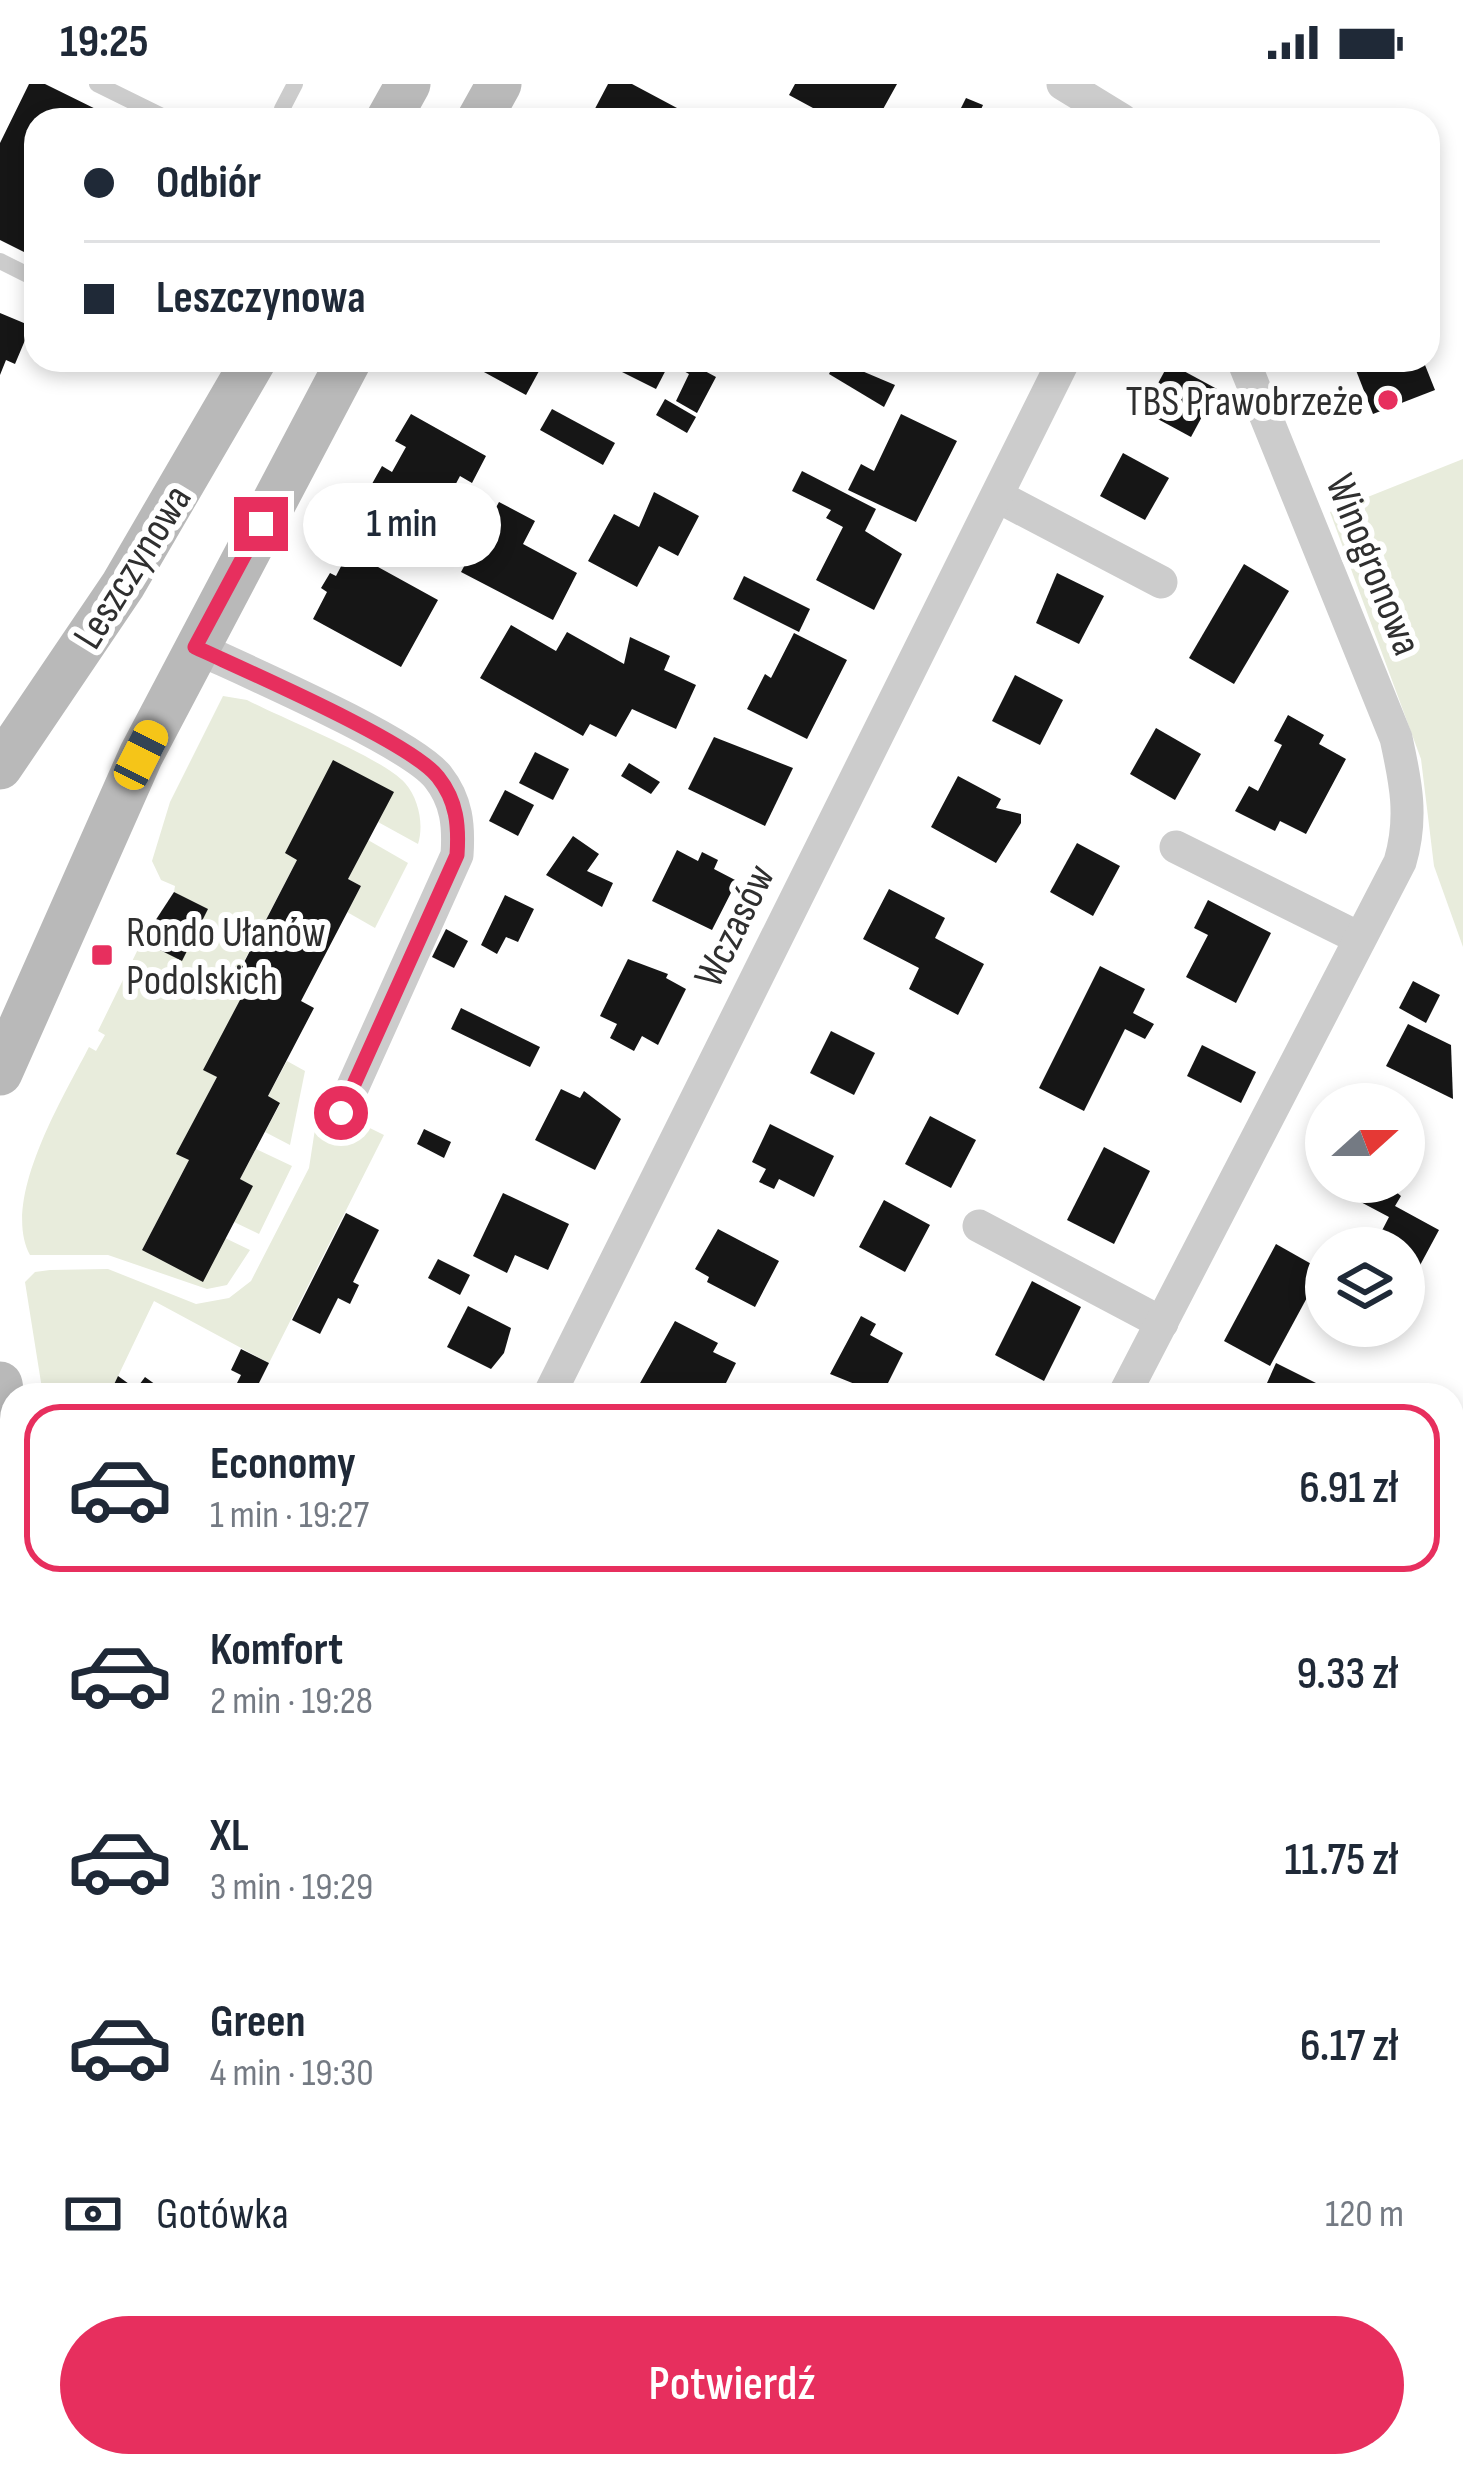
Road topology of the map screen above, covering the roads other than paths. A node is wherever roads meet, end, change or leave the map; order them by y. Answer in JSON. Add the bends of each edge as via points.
{"nodes":[{"id":1,"x":97,"y":84,"type":"edge"},
{"id":2,"x":1063,"y":84,"type":"edge"},
{"id":3,"x":146,"y":108,"type":"edge"},
{"id":4,"x":1102,"y":108,"type":"edge"},
{"id":5,"x":247,"y":372,"type":"edge"},
{"id":6,"x":343,"y":372,"type":"edge"},
{"id":7,"x":1058,"y":372,"type":"edge"},
{"id":8,"x":1249,"y":372,"type":"edge"},
{"id":9,"x":997,"y":496,"type":"junction"},
{"id":10,"x":1161,"y":582,"type":"dead end"},
{"id":11,"x":195,"y":647,"type":"junction"},
{"id":12,"x":0,"y":767,"type":"edge"},
{"id":13,"x":1176,"y":847,"type":"dead end"},
{"id":14,"x":1359,"y":938,"type":"junction"},
{"id":15,"x":0,"y":1073,"type":"edge"},
{"id":16,"x":341,"y":1113,"type":"dead end"},
{"id":17,"x":979,"y":1226,"type":"dead end"},
{"id":18,"x":1162,"y":1323,"type":"junction"},
{"id":19,"x":555,"y":1383,"type":"edge"},
{"id":20,"x":1130,"y":1383,"type":"edge"}],
"edges":[{"from":1,"to":3,"type":"lane"},
{"from":2,"to":4,"type":"street"},
{"from":5,"to":12,"type":"street","name":"Leszczynowa","via":[[124,585]]},
{"from":6,"to":11,"type":"street"},
{"from":7,"to":9,"type":"street","name":"Wczasów"},
{"from":8,"to":14,"type":"street","name":"Winogronowa","via":[[1396,738],[1408,792],[1400,862]]},
{"from":9,"to":10,"type":"street"},
{"from":9,"to":19,"type":"street","name":"Wczasów"},
{"from":11,"to":15,"type":"street"},
{"from":11,"to":16,"type":"street","via":[[421,759],[450,795],[459,823],[457,855]]},
{"from":13,"to":14,"type":"street"},
{"from":14,"to":18,"type":"street","name":"Winogronowa"},
{"from":17,"to":18,"type":"street"},
{"from":18,"to":20,"type":"street","name":"Winogronowa"}]}
